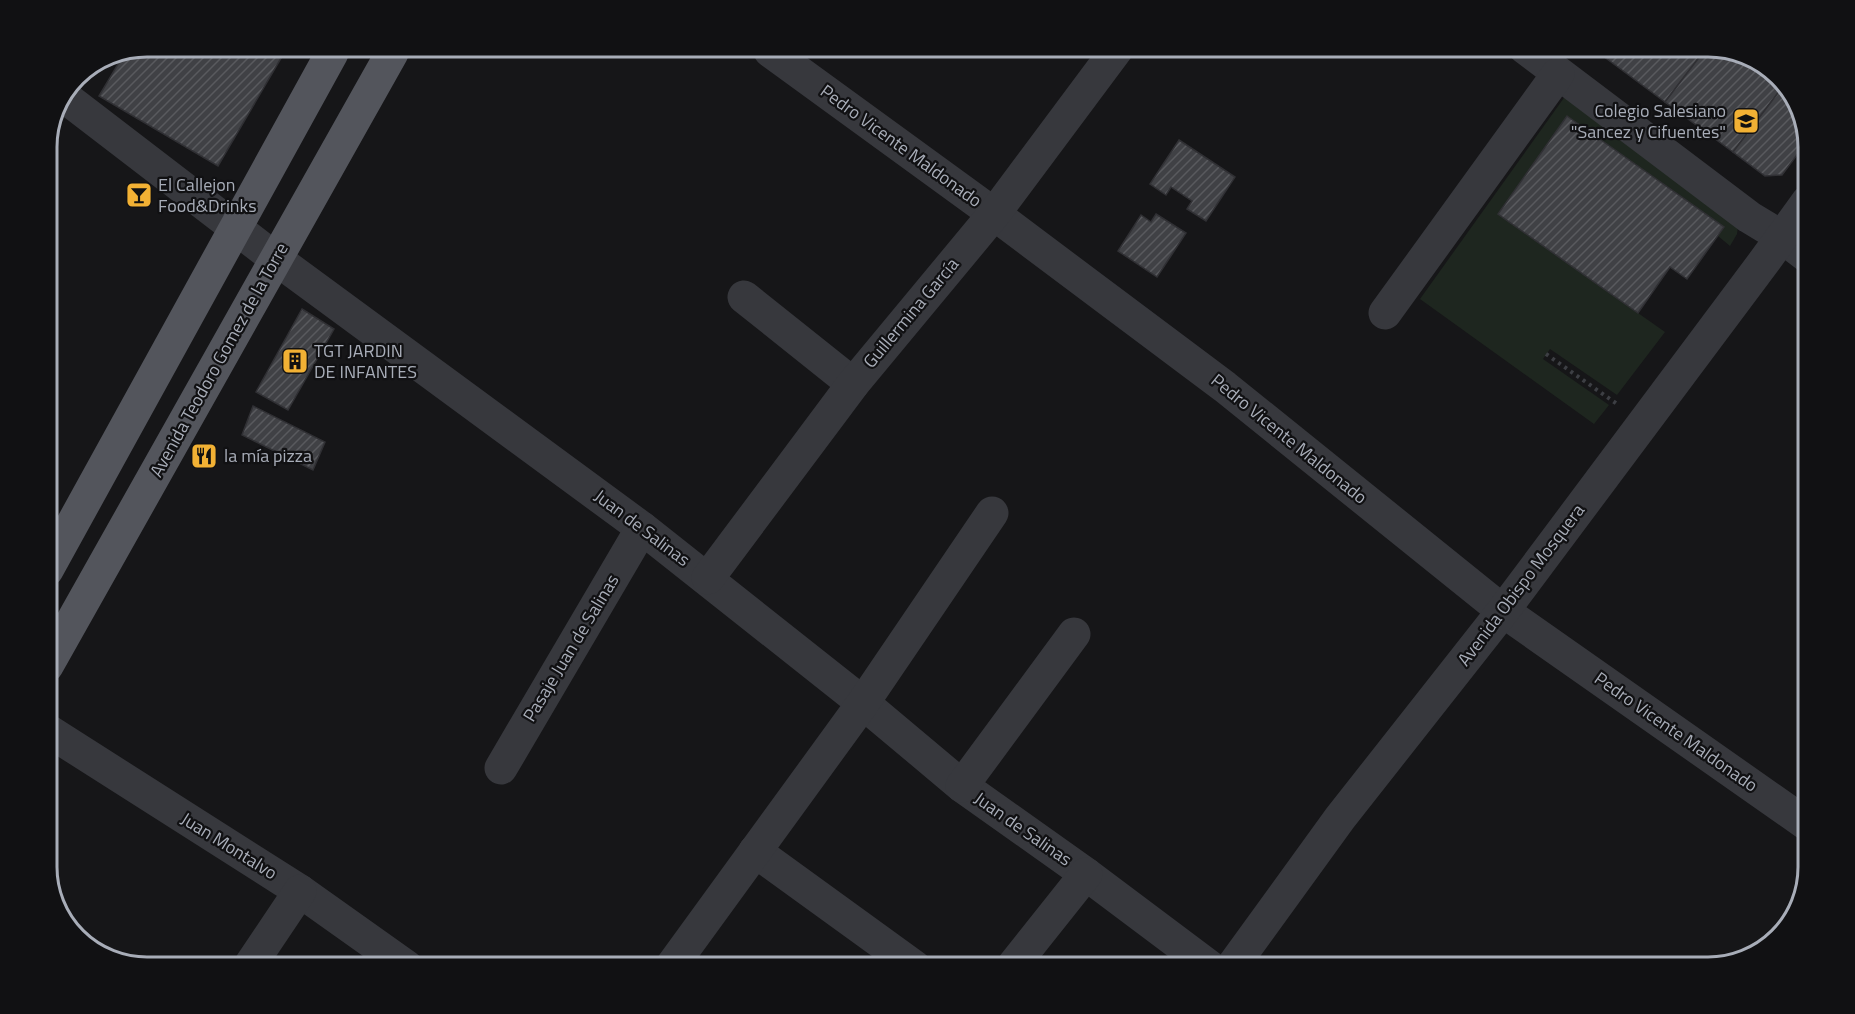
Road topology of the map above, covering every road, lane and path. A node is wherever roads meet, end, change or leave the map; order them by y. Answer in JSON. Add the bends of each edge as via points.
{"nodes":[{"id":1,"x":330,"y":57,"type":"edge"},
{"id":2,"x":390,"y":57,"type":"edge"},
{"id":3,"x":778,"y":57,"type":"edge"},
{"id":4,"x":1111,"y":57,"type":"edge"},
{"id":5,"x":1537,"y":57,"type":"edge"},
{"id":6,"x":1558,"y":74,"type":"junction"},
{"id":7,"x":70,"y":101,"type":"edge"},
{"id":8,"x":994,"y":214,"type":"junction"},
{"id":9,"x":1798,"y":215,"type":"edge"},
{"id":10,"x":237,"y":228,"type":"junction"},
{"id":11,"x":1782,"y":237,"type":"junction"},
{"id":12,"x":1798,"y":249,"type":"edge"},
{"id":13,"x":276,"y":260,"type":"junction"},
{"id":14,"x":744,"y":297,"type":"dead end"},
{"id":15,"x":1385,"y":313,"type":"dead end"},
{"id":16,"x":1546,"y":354,"type":"dead end"},
{"id":17,"x":853,"y":384,"type":"junction"},
{"id":18,"x":1617,"y":404,"type":"dead end"},
{"id":19,"x":992,"y":513,"type":"dead end"},
{"id":20,"x":642,"y":528,"type":"junction"},
{"id":21,"x":57,"y":552,"type":"edge"},
{"id":22,"x":708,"y":578,"type":"junction"},
{"id":23,"x":1503,"y":611,"type":"junction"},
{"id":24,"x":1074,"y":634,"type":"dead end"},
{"id":25,"x":57,"y":646,"type":"edge"},
{"id":26,"x":863,"y":703,"type":"junction"},
{"id":27,"x":57,"y":736,"type":"edge"},
{"id":28,"x":501,"y":768,"type":"dead end"},
{"id":29,"x":962,"y":786,"type":"junction"},
{"id":30,"x":1798,"y":817,"type":"edge"},
{"id":31,"x":755,"y":851,"type":"junction"},
{"id":32,"x":1086,"y":874,"type":"junction"},
{"id":33,"x":300,"y":891,"type":"junction"},
{"id":34,"x":256,"y":957,"type":"edge"},
{"id":35,"x":392,"y":957,"type":"edge"},
{"id":36,"x":678,"y":957,"type":"edge"},
{"id":37,"x":900,"y":957,"type":"edge"},
{"id":38,"x":1021,"y":957,"type":"edge"},
{"id":39,"x":1195,"y":957,"type":"edge"},
{"id":40,"x":1240,"y":957,"type":"edge"}],
"edges":[{"from":1,"to":10,"type":"main road"},
{"from":2,"to":13,"type":"main road","name":"Avenida Teodoro Gomez de la Torre"},
{"from":3,"to":8,"type":"street","name":"Pedro Vicente Maldonado"},
{"from":4,"to":8,"type":"street","name":"Guillermina García"},
{"from":5,"to":6,"type":"street"},
{"from":6,"to":11,"type":"street","via":[[1749,217]]},
{"from":6,"to":15,"type":"street"},
{"from":7,"to":10,"type":"street","name":"Juan de Salinas"},
{"from":8,"to":17,"type":"street","name":"Guillermina García"},
{"from":8,"to":23,"type":"street","name":"Pedro Vicente Maldonado","via":[[1225,387]]},
{"from":9,"to":11,"type":"street","name":"Avenida Obispo Mosquera"},
{"from":10,"to":13,"type":"street","name":"Juan de Salinas"},
{"from":10,"to":21,"type":"main road"},
{"from":11,"to":12,"type":"street"},
{"from":11,"to":23,"type":"street","name":"Avenida Obispo Mosquera"},
{"from":13,"to":20,"type":"street","name":"Juan de Salinas"},
{"from":13,"to":25,"type":"main road","name":"Avenida Teodoro Gomez de la Torre"},
{"from":14,"to":17,"type":"street"},
{"from":16,"to":18,"type":"path"},
{"from":17,"to":22,"type":"street","name":"Guillermina García"},
{"from":19,"to":26,"type":"street"},
{"from":20,"to":22,"type":"street","name":"Juan de Salinas"},
{"from":20,"to":28,"type":"street","name":"Pasaje Juan de Salinas"},
{"from":22,"to":26,"type":"street","name":"Juan de Salinas"},
{"from":23,"to":30,"type":"street","name":"Pedro Vicente Maldonado"},
{"from":23,"to":40,"type":"street","name":"Avenida Obispo Mosquera","via":[[1340,818]]},
{"from":24,"to":29,"type":"street"},
{"from":26,"to":29,"type":"street","name":"Juan de Salinas"},
{"from":26,"to":31,"type":"street"},
{"from":27,"to":33,"type":"street","name":"Juan Montalvo"},
{"from":29,"to":32,"type":"street","name":"Juan de Salinas"},
{"from":31,"to":36,"type":"street"},
{"from":31,"to":37,"type":"street"},
{"from":32,"to":38,"type":"street"},
{"from":32,"to":39,"type":"street","name":"Juan de Salinas"},
{"from":33,"to":34,"type":"street"},
{"from":33,"to":35,"type":"street","name":"Juan Montalvo"}]}
